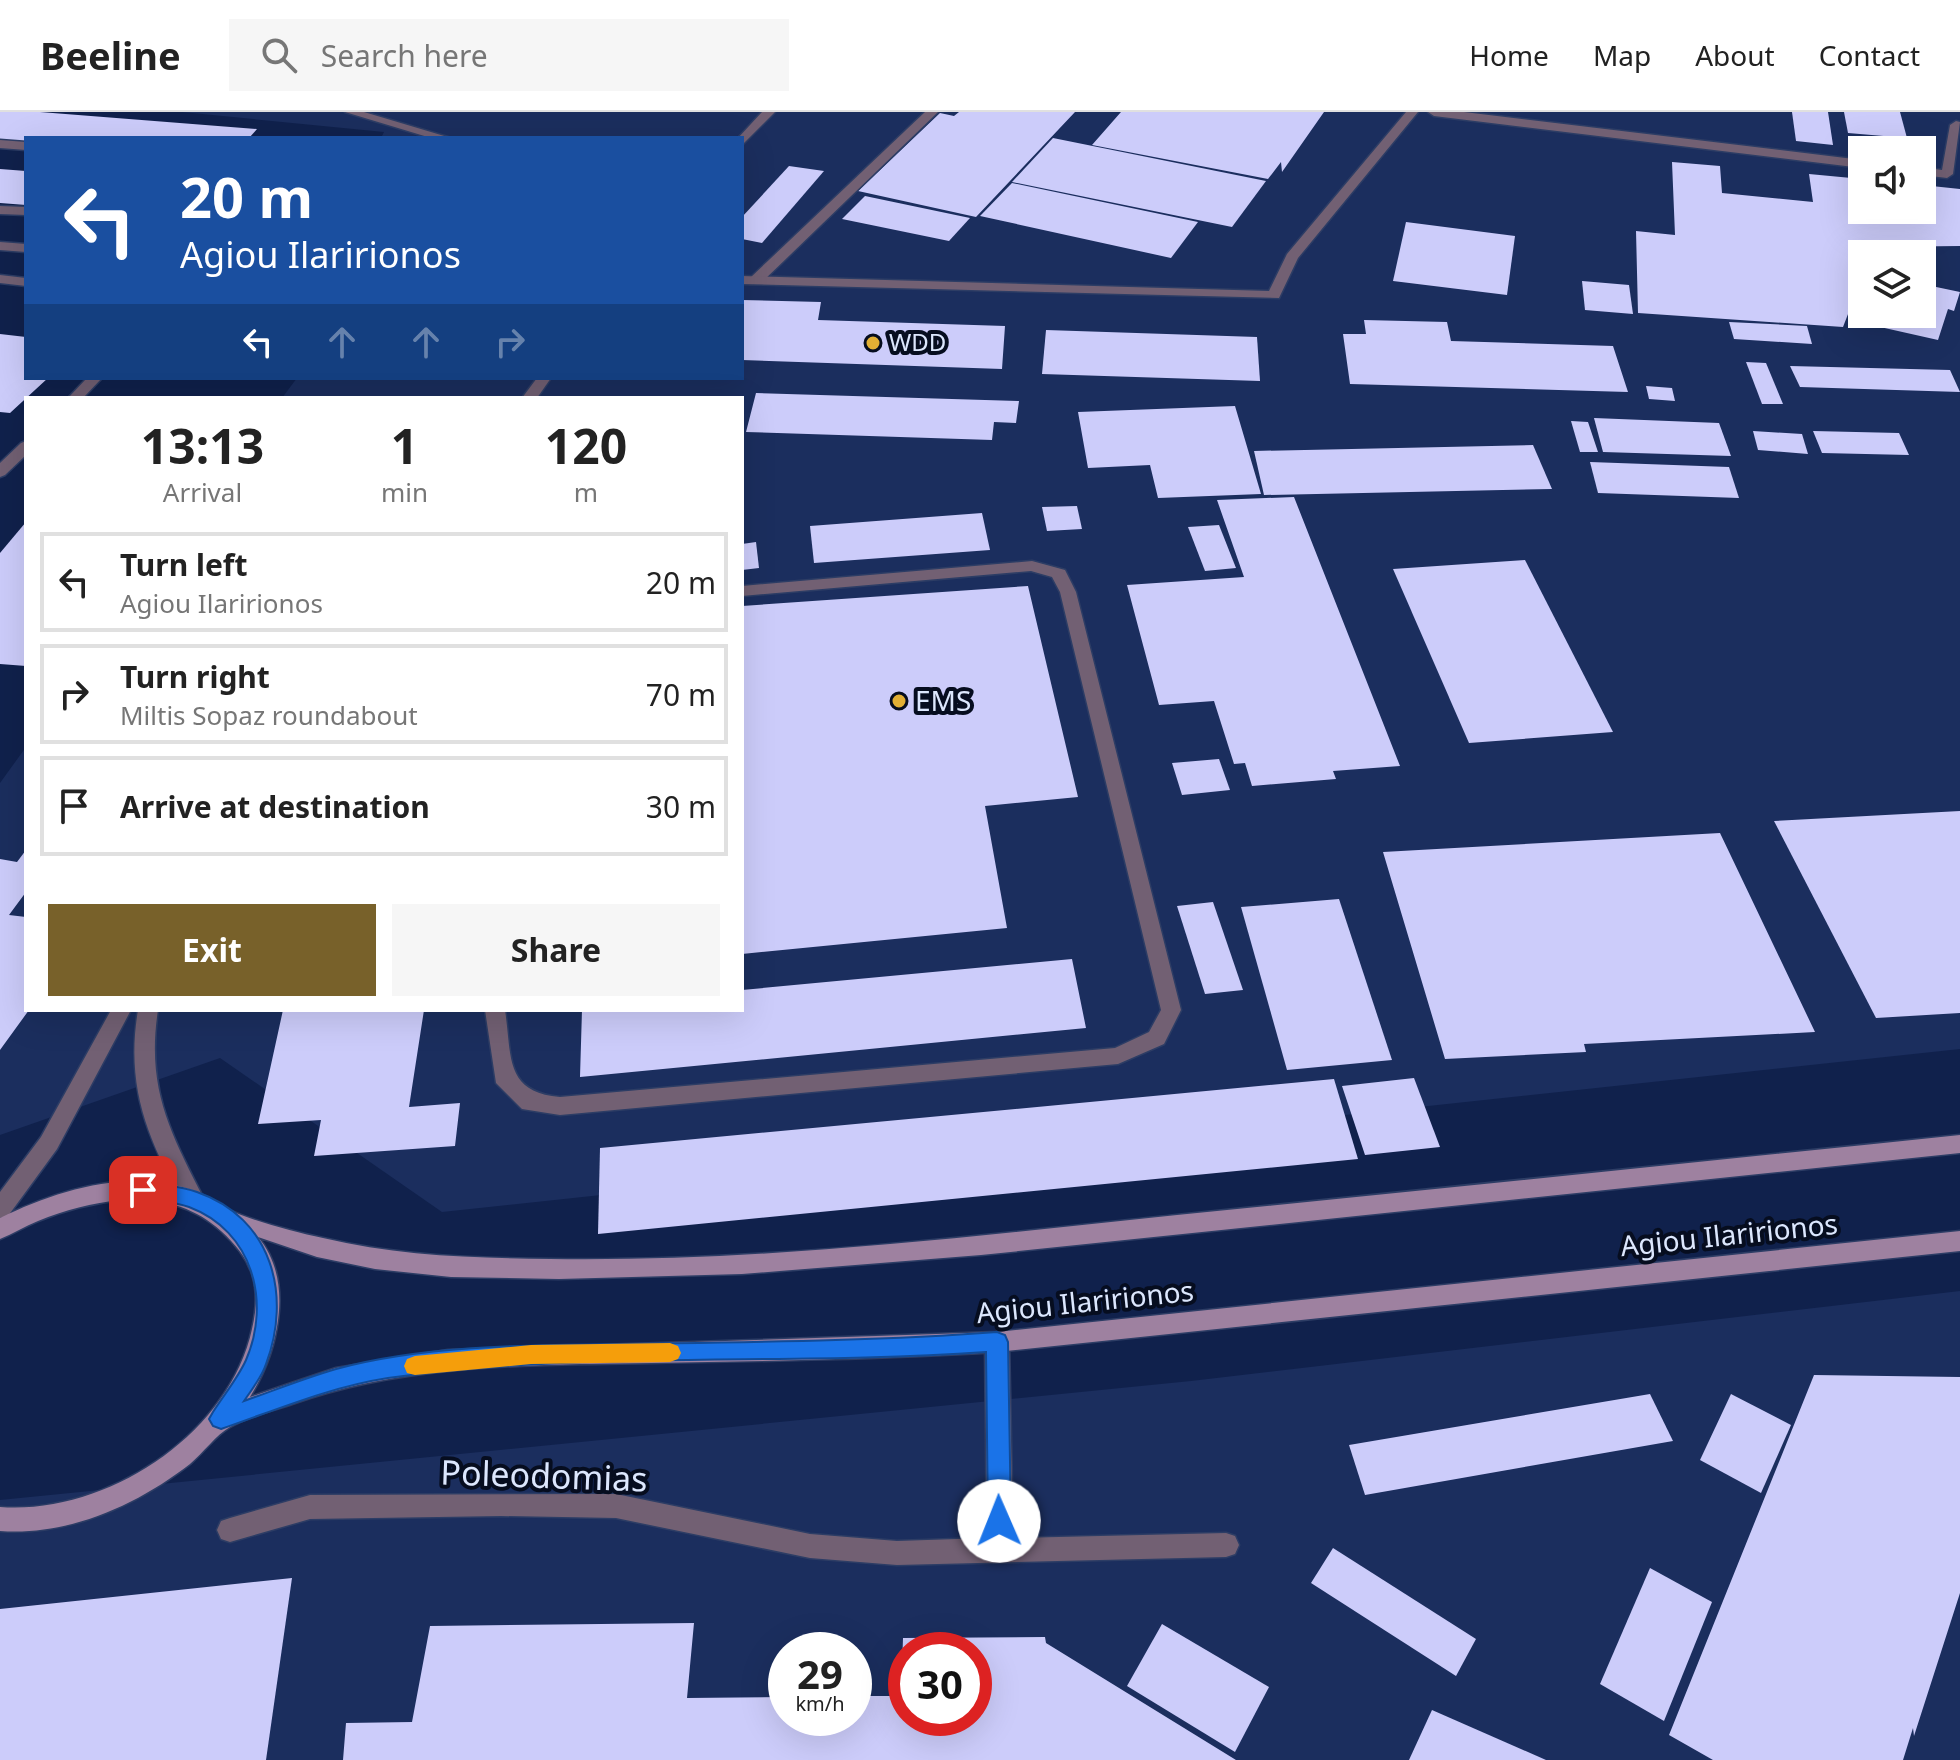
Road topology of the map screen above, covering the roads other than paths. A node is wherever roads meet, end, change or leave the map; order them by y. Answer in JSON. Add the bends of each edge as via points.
{"nodes":[{"id":1,"x":351,"y":112,"type":"edge"},
{"id":2,"x":769,"y":112,"type":"edge"},
{"id":3,"x":932,"y":112,"type":"edge"},
{"id":4,"x":1412,"y":112,"type":"edge"},
{"id":5,"x":1434,"y":112,"type":"edge"},
{"id":6,"x":1956,"y":125,"type":"dead end"},
{"id":7,"x":438,"y":136,"type":"edge"},
{"id":8,"x":744,"y":139,"type":"edge"},
{"id":9,"x":0,"y":144,"type":"edge"},
{"id":10,"x":24,"y":146,"type":"edge"},
{"id":11,"x":1848,"y":162,"type":"edge"},
{"id":12,"x":1936,"y":173,"type":"edge"},
{"id":13,"x":0,"y":210,"type":"edge"},
{"id":14,"x":24,"y":211,"type":"edge"},
{"id":15,"x":0,"y":246,"type":"edge"},
{"id":16,"x":24,"y":248,"type":"edge"},
{"id":17,"x":0,"y":279,"type":"edge"},
{"id":18,"x":748,"y":281,"type":"edge"},
{"id":19,"x":24,"y":282,"type":"edge"},
{"id":20,"x":93,"y":380,"type":"edge"},
{"id":21,"x":77,"y":396,"type":"edge"},
{"id":22,"x":24,"y":448,"type":"edge"},
{"id":23,"x":1,"y":471,"type":"edge"},
{"id":24,"x":744,"y":591,"type":"edge"},
{"id":25,"x":120,"y":1012,"type":"edge"},
{"id":26,"x":148,"y":1012,"type":"edge"},
{"id":27,"x":495,"y":1012,"type":"edge"},
{"id":28,"x":1960,"y":1144,"type":"edge"},
{"id":29,"x":193,"y":1199,"type":"junction"},
{"id":30,"x":0,"y":1209,"type":"edge"},
{"id":31,"x":227,"y":1218,"type":"junction"},
{"id":32,"x":0,"y":1229,"type":"edge"},
{"id":33,"x":1960,"y":1241,"type":"edge"},
{"id":34,"x":997,"y":1342,"type":"junction"},
{"id":35,"x":221,"y":1419,"type":"junction"},
{"id":36,"x":0,"y":1519,"type":"edge"},
{"id":37,"x":230,"y":1530,"type":"dead end"},
{"id":38,"x":1226,"y":1545,"type":"dead end"},
{"id":39,"x":1000,"y":1551,"type":"junction"}],
"edges":[{"from":1,"to":7,"type":"street"},
{"from":2,"to":8,"type":"street"},
{"from":3,"to":18,"type":"street"},
{"from":4,"to":18,"type":"street","via":[[1292,257],[1274,295]]},
{"from":5,"to":11,"type":"street"},
{"from":6,"to":12,"type":"street","via":[[1947,174]]},
{"from":9,"to":10,"type":"street"},
{"from":13,"to":14,"type":"street"},
{"from":15,"to":16,"type":"street"},
{"from":17,"to":19,"type":"street"},
{"from":20,"to":21,"type":"street"},
{"from":22,"to":23,"type":"street"},
{"from":24,"to":27,"type":"street","via":[[1032,566],[1059,574],[1068,592],[1171,1010],[1157,1038],[1118,1056],[560,1106],[530,1103],[504,1077]]},
{"from":25,"to":30,"type":"street","via":[[49,1143]]},
{"from":26,"to":29,"type":"street","via":[[142,1063],[146,1098]]},
{"from":28,"to":31,"type":"main road","via":[[981,1245],[742,1264],[451,1267],[317,1247]]},
{"from":29,"to":31,"type":"main road"},
{"from":29,"to":32,"type":"main road","via":[[143,1190],[85,1195],[27,1213]]},
{"from":31,"to":35,"type":"main road","via":[[259,1256],[269,1306],[256,1363]]},
{"from":33,"to":34,"type":"main road","name":"Agiou Ilaririonos"},
{"from":34,"to":35,"type":"main road","name":"Agiou Ilaririonos","via":[[893,1349],[531,1355],[452,1362],[337,1379]]},
{"from":34,"to":39,"type":"street"},
{"from":35,"to":36,"type":"main road","via":[[178,1460],[125,1493],[66,1514]]},
{"from":37,"to":39,"type":"street","name":"Poleodomias","via":[[310,1507],[616,1506],[810,1546],[897,1553]]},
{"from":38,"to":39,"type":"street","name":"Poleodomias"}]}
